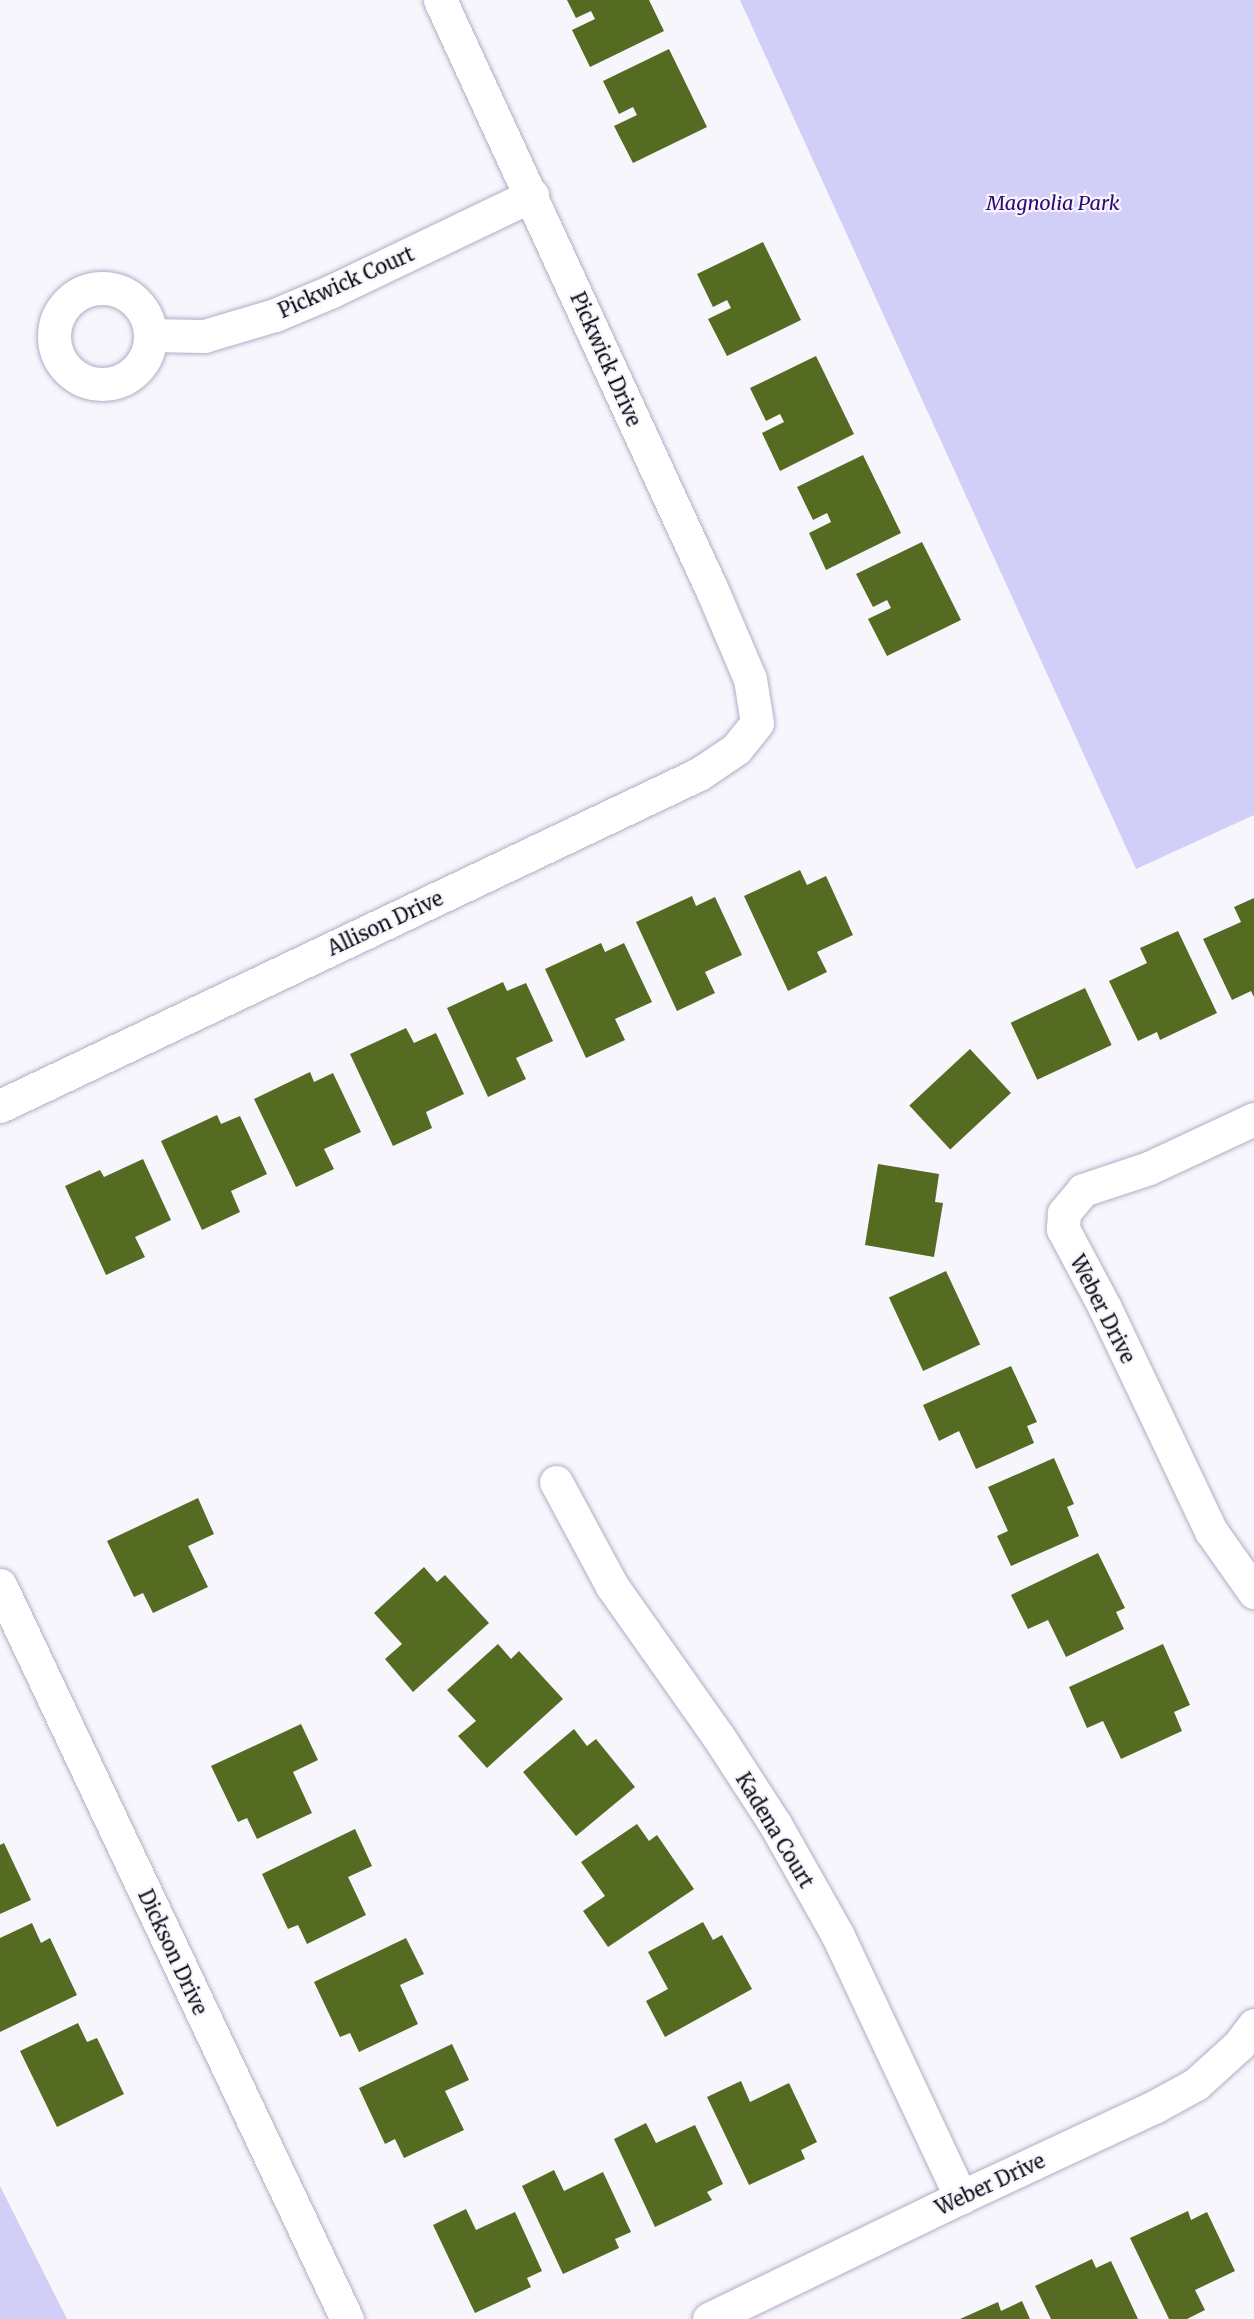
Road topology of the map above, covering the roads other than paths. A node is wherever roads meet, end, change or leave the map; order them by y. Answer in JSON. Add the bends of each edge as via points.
{"nodes":[{"id":1,"x":440,"y":0,"type":"edge"},
{"id":2,"x":532,"y":195,"type":"junction"},
{"id":3,"x":150,"y":335,"type":"dead end"},
{"id":4,"x":757,"y":723,"type":"joint"},
{"id":5,"x":0,"y":1106,"type":"edge"},
{"id":6,"x":1254,"y":1119,"type":"edge"},
{"id":7,"x":556,"y":1482,"type":"dead end"},
{"id":8,"x":0,"y":1585,"type":"edge"},
{"id":9,"x":1254,"y":1592,"type":"edge"},
{"id":10,"x":1254,"y":2025,"type":"edge"},
{"id":11,"x":961,"y":2197,"type":"junction"},
{"id":12,"x":347,"y":2319,"type":"edge"},
{"id":13,"x":709,"y":2319,"type":"edge"}],
"edges":[{"from":1,"to":2,"type":"street","name":"Pickwick Drive"},
{"from":2,"to":3,"type":"street","name":"Pickwick Court","via":[[275,315],[204,336]]},
{"from":2,"to":4,"type":"street","name":"Pickwick Drive","via":[[750,679]]},
{"from":4,"to":5,"type":"street","name":"Allison Drive","via":[[736,749],[699,774]]},
{"from":6,"to":9,"type":"street","name":"Weber Drive","via":[[1149,1168],[1083,1190],[1064,1213],[1063,1229],[1211,1531]]},
{"from":7,"to":11,"type":"street","name":"Kadena Court","via":[[612,1586],[775,1824],[838,1936]]},
{"from":8,"to":12,"type":"street","name":"Dickson Drive"},
{"from":10,"to":11,"type":"street","name":"Weber Drive","via":[[1239,2045],[1196,2084]]},
{"from":11,"to":13,"type":"street","name":"Weber Drive"}]}
